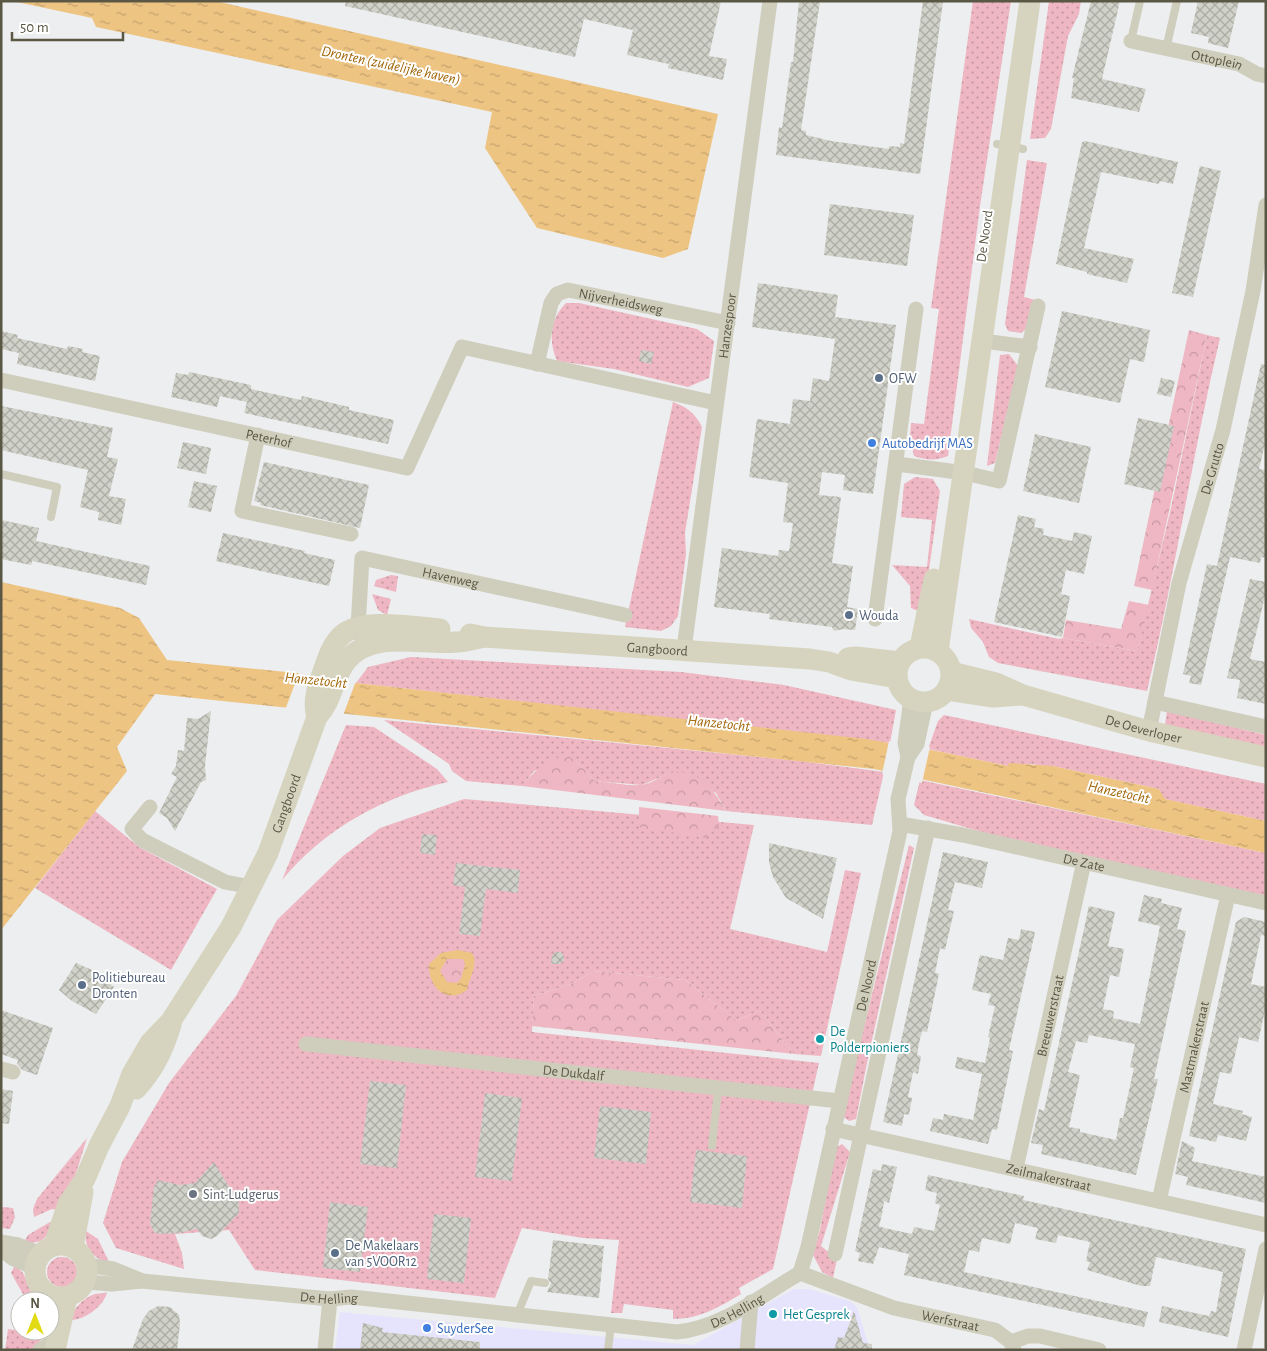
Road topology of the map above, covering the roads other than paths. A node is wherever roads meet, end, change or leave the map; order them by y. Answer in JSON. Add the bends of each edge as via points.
{"nodes":[{"id":1,"x":770,"y":1,"type":"edge"},
{"id":2,"x":1016,"y":1,"type":"edge"},
{"id":3,"x":1030,"y":1,"type":"edge"},
{"id":4,"x":1140,"y":1,"type":"edge"},
{"id":5,"x":1178,"y":1,"type":"edge"},
{"id":6,"x":1132,"y":41,"type":"joint"},
{"id":7,"x":1166,"y":49,"type":"junction"},
{"id":8,"x":1266,"y":76,"type":"edge"},
{"id":9,"x":1010,"y":147,"type":"junction"},
{"id":10,"x":1266,"y":205,"type":"edge"},
{"id":11,"x":1038,"y":306,"type":"dead end"},
{"id":12,"x":916,"y":308,"type":"dead end"},
{"id":13,"x":728,"y":323,"type":"junction"},
{"id":14,"x":983,"y":341,"type":"junction"},
{"id":15,"x":1030,"y":347,"type":"junction"},
{"id":16,"x":537,"y":364,"type":"junction"},
{"id":17,"x":1,"y":380,"type":"edge"},
{"id":18,"x":716,"y":403,"type":"junction"},
{"id":19,"x":258,"y":435,"type":"junction"},
{"id":20,"x":897,"y":464,"type":"junction"},
{"id":21,"x":959,"y":472,"type":"junction"},
{"id":22,"x":1,"y":474,"type":"edge"},
{"id":23,"x":51,"y":517,"type":"dead end"},
{"id":24,"x":351,"y":534,"type":"dead end"},
{"id":25,"x":624,"y":615,"type":"dead end"},
{"id":26,"x":875,"y":619,"type":"dead end"},
{"id":27,"x":361,"y":637,"type":"junction"},
{"id":28,"x":929,"y":649,"type":"junction"},
{"id":29,"x":684,"y":650,"type":"junction"},
{"id":30,"x":898,"y":670,"type":"junction"},
{"id":31,"x":949,"y":681,"type":"junction"},
{"id":32,"x":1155,"y":702,"type":"junction"},
{"id":33,"x":917,"y":708,"type":"junction"},
{"id":34,"x":1266,"y":727,"type":"edge"},
{"id":35,"x":1149,"y":731,"type":"junction"},
{"id":36,"x":1266,"y":757,"type":"edge"},
{"id":37,"x":150,"y":808,"type":"dead end"},
{"id":38,"x":900,"y":824,"type":"junction"},
{"id":39,"x":928,"y":828,"type":"junction"},
{"id":40,"x":1084,"y":862,"type":"junction"},
{"id":41,"x":250,"y":887,"type":"junction"},
{"id":42,"x":1228,"y":895,"type":"junction"},
{"id":43,"x":1266,"y":903,"type":"edge"},
{"id":44,"x":306,"y":1044,"type":"dead end"},
{"id":45,"x":718,"y":1090,"type":"junction"},
{"id":46,"x":840,"y":1102,"type":"junction"},
{"id":47,"x":833,"y":1129,"type":"junction"},
{"id":48,"x":862,"y":1136,"type":"junction"},
{"id":49,"x":712,"y":1146,"type":"dead end"},
{"id":50,"x":1016,"y":1168,"type":"junction"},
{"id":51,"x":1159,"y":1201,"type":"junction"},
{"id":52,"x":1266,"y":1225,"type":"edge"},
{"id":53,"x":1,"y":1242,"type":"edge"},
{"id":54,"x":1,"y":1249,"type":"edge"},
{"id":55,"x":1266,"y":1249,"type":"edge"},
{"id":56,"x":51,"y":1254,"type":"junction"},
{"id":57,"x":835,"y":1254,"type":"dead end"},
{"id":58,"x":800,"y":1272,"type":"junction"},
{"id":59,"x":86,"y":1274,"type":"junction"},
{"id":60,"x":546,"y":1283,"type":"dead end"},
{"id":61,"x":47,"y":1291,"type":"edge"},
{"id":62,"x":60,"y":1296,"type":"edge"},
{"id":63,"x":330,"y":1299,"type":"junction"},
{"id":64,"x":751,"y":1302,"type":"junction"},
{"id":65,"x":517,"y":1314,"type":"junction"},
{"id":66,"x":611,"y":1324,"type":"junction"},
{"id":67,"x":1012,"y":1346,"type":"edge"},
{"id":68,"x":325,"y":1350,"type":"edge"},
{"id":69,"x":608,"y":1350,"type":"edge"},
{"id":70,"x":747,"y":1350,"type":"edge"},
{"id":71,"x":1099,"y":1350,"type":"edge"},
{"id":72,"x":1244,"y":1350,"type":"edge"}],
"edges":[{"from":1,"to":13,"type":"street","name":"Hanzespoor"},
{"from":2,"to":9,"type":"main road","name":"De Noord"},
{"from":3,"to":9,"type":"main road","name":"De Noord"},
{"from":4,"to":6,"type":"lane","name":"Ottoplein"},
{"from":5,"to":7,"type":"lane"},
{"from":6,"to":7,"type":"street","name":"Ottoplein"},
{"from":7,"to":8,"type":"street","name":"Ottoplein","via":[[1239,64]]},
{"from":9,"to":14,"type":"main road","name":"De Noord"},
{"from":9,"to":21,"type":"main road","name":"De Noord"},
{"from":10,"to":32,"type":"street","name":"De Grutto","via":[[1253,291],[1227,411],[1179,582]]},
{"from":11,"to":15,"type":"street"},
{"from":12,"to":20,"type":"street"},
{"from":13,"to":16,"type":"street","name":"Nijverheidsweg","via":[[568,290],[557,294],[551,303]]},
{"from":13,"to":18,"type":"street","name":"Hanzespoor"},
{"from":14,"to":15,"type":"street"},
{"from":14,"to":21,"type":"main road","name":"De Noord"},
{"from":15,"to":21,"type":"street","via":[[999,481]]},
{"from":16,"to":18,"type":"street"},
{"from":16,"to":19,"type":"street","name":"Peterhof","via":[[462,347],[407,468]]},
{"from":17,"to":19,"type":"street","name":"Peterhof"},
{"from":18,"to":29,"type":"street","name":"Hanzespoor"},
{"from":19,"to":24,"type":"street","via":[[242,512]]},
{"from":20,"to":21,"type":"street"},
{"from":20,"to":26,"type":"street"},
{"from":21,"to":28,"type":"main road","name":"De Noord"},
{"from":22,"to":23,"type":"lane","via":[[57,486]]},
{"from":25,"to":27,"type":"street","name":"Havenweg","via":[[362,558]]},
{"from":27,"to":29,"type":"main road","name":"Gangboord","via":[[393,626],[459,631],[484,637]]},
{"from":27,"to":41,"type":"main road","name":"Gangboord","via":[[347,661],[330,676],[326,707],[314,725],[268,853]]},
{"from":28,"to":30,"type":"main road","via":[[908,652]]},
{"from":28,"to":31,"type":"main road","via":[[944,656]]},
{"from":29,"to":30,"type":"main road","name":"Gangboord","via":[[829,662],[856,657]]},
{"from":30,"to":33,"type":"main road","via":[[899,686]]},
{"from":31,"to":33,"type":"main road","via":[[941,696]]},
{"from":31,"to":35,"type":"main road","name":"De Oeverloper","via":[[993,697],[1023,695]]},
{"from":32,"to":34,"type":"street","name":"De Oeverloper"},
{"from":32,"to":35,"type":"street","name":"De Grutto"},
{"from":33,"to":38,"type":"street","name":"De Noord","via":[[917,744],[908,757],[898,799]]},
{"from":35,"to":36,"type":"main road","name":"De Oeverloper"},
{"from":37,"to":41,"type":"street","via":[[132,829],[142,840],[225,882]]},
{"from":38,"to":39,"type":"street","name":"De Zate"},
{"from":38,"to":46,"type":"street","name":"De Noord"},
{"from":39,"to":40,"type":"street","name":"De Zate"},
{"from":39,"to":48,"type":"street","name":"De Noord"},
{"from":40,"to":42,"type":"street","name":"De Zate"},
{"from":40,"to":50,"type":"street","name":"Breeuwerstraat"},
{"from":41,"to":56,"type":"main road","name":"Gangboord","via":[[231,927],[172,1022],[150,1043],[132,1074],[85,1179],[68,1204]]},
{"from":42,"to":43,"type":"street","name":"De Zate"},
{"from":42,"to":51,"type":"street","name":"Mastmakerstraat"},
{"from":44,"to":45,"type":"street","name":"De Dukdalf"},
{"from":45,"to":46,"type":"street","name":"De Dukdalf"},
{"from":45,"to":49,"type":"lane"},
{"from":46,"to":47,"type":"street","name":"De Noord"},
{"from":47,"to":48,"type":"street","name":"Zeilmakerstraat"},
{"from":47,"to":58,"type":"street","name":"De Noord"},
{"from":48,"to":50,"type":"street","name":"Zeilmakerstraat"},
{"from":48,"to":57,"type":"street","name":"De Noord"},
{"from":50,"to":51,"type":"street","name":"Zeilmakerstraat"},
{"from":51,"to":52,"type":"street","name":"Zeilmakerstraat"},
{"from":53,"to":56,"type":"street"},
{"from":54,"to":56,"type":"street","via":[[12,1258]]},
{"from":55,"to":72,"type":"street"},
{"from":56,"to":59,"type":"main road","via":[[82,1255]]},
{"from":56,"to":61,"type":"main road","via":[[38,1283]]},
{"from":58,"to":64,"type":"street","name":"De Helling"},
{"from":58,"to":67,"type":"street","name":"Werfstraat","via":[[894,1308],[995,1330]]},
{"from":59,"to":62,"type":"main road","via":[[78,1291]]},
{"from":59,"to":63,"type":"street","name":"De Helling","via":[[112,1284],[142,1281]]},
{"from":60,"to":65,"type":"lane","via":[[532,1281]]},
{"from":63,"to":65,"type":"street","name":"De Helling","via":[[351,1297]]},
{"from":63,"to":68,"type":"street"},
{"from":64,"to":66,"type":"street","name":"De Helling","via":[[712,1324],[694,1330],[677,1332]]},
{"from":64,"to":70,"type":"street"},
{"from":65,"to":66,"type":"street","name":"De Helling"},
{"from":66,"to":69,"type":"lane"},
{"from":67,"to":71,"type":"street","name":"Werfstraat","via":[[1028,1336],[1040,1336]]}]}
